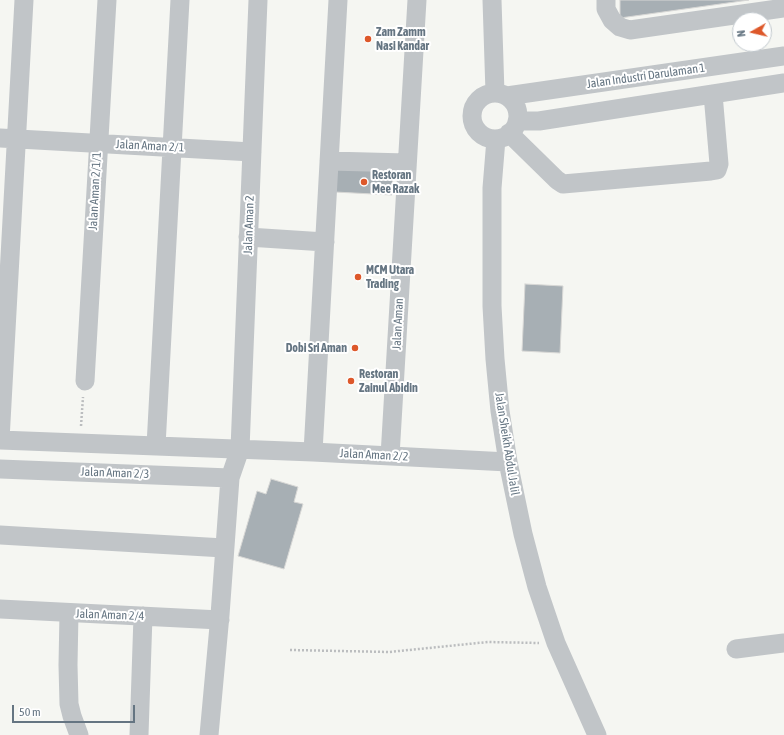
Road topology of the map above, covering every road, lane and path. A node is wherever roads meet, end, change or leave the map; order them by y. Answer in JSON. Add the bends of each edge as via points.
{"nodes":[{"id":1,"x":24,"y":0,"type":"edge"},
{"id":2,"x":106,"y":0,"type":"edge"},
{"id":3,"x":180,"y":0,"type":"edge"},
{"id":4,"x":258,"y":0,"type":"edge"},
{"id":5,"x":338,"y":0,"type":"edge"},
{"id":6,"x":418,"y":0,"type":"edge"},
{"id":7,"x":492,"y":0,"type":"edge"},
{"id":8,"x":606,"y":0,"type":"edge"},
{"id":9,"x":784,"y":8,"type":"edge"},
{"id":10,"x":784,"y":56,"type":"edge"},
{"id":11,"x":784,"y":83,"type":"edge"},
{"id":12,"x":713,"y":94,"type":"junction"},
{"id":13,"x":501,"y":95,"type":"junction"},
{"id":14,"x":507,"y":131,"type":"junction"},
{"id":15,"x":8,"y":138,"type":"edge"},
{"id":16,"x":98,"y":143,"type":"junction"},
{"id":17,"x":171,"y":148,"type":"junction"},
{"id":18,"x":252,"y":152,"type":"junction"},
{"id":19,"x":329,"y":161,"type":"junction"},
{"id":20,"x":407,"y":164,"type":"junction"},
{"id":21,"x":248,"y":237,"type":"junction"},
{"id":22,"x":325,"y":242,"type":"junction"},
{"id":23,"x":85,"y":381,"type":"joint"},
{"id":24,"x":0,"y":440,"type":"edge"},
{"id":25,"x":80,"y":443,"type":"junction"},
{"id":26,"x":156,"y":446,"type":"junction"},
{"id":27,"x":240,"y":449,"type":"junction"},
{"id":28,"x":313,"y":452,"type":"junction"},
{"id":29,"x":390,"y":456,"type":"junction"},
{"id":30,"x":508,"y":462,"type":"junction"},
{"id":31,"x":0,"y":469,"type":"edge"},
{"id":32,"x":230,"y":478,"type":"junction"},
{"id":33,"x":0,"y":534,"type":"edge"},
{"id":34,"x":224,"y":548,"type":"junction"},
{"id":35,"x":0,"y":608,"type":"edge"},
{"id":36,"x":69,"y":613,"type":"junction"},
{"id":37,"x":143,"y":616,"type":"junction"},
{"id":38,"x":220,"y":620,"type":"junction"},
{"id":39,"x":556,"y":643,"type":"junction"},
{"id":40,"x":784,"y":643,"type":"edge"},
{"id":41,"x":290,"y":650,"type":"dead end"},
{"id":42,"x":736,"y":650,"type":"dead end"},
{"id":43,"x":79,"y":735,"type":"edge"},
{"id":44,"x":139,"y":735,"type":"edge"},
{"id":45,"x":209,"y":735,"type":"edge"},
{"id":46,"x":597,"y":735,"type":"edge"}],
"edges":[{"from":1,"to":15,"type":"street"},
{"from":2,"to":16,"type":"street","name":"Jalan Aman 2/1/1"},
{"from":3,"to":17,"type":"street"},
{"from":4,"to":18,"type":"street","name":"Jalan Aman 2"},
{"from":5,"to":19,"type":"street"},
{"from":6,"to":20,"type":"street","name":"Jalan Aman"},
{"from":7,"to":13,"type":"street"},
{"from":8,"to":9,"type":"street","via":[[606,9],[612,20],[620,27],[630,30]]},
{"from":10,"to":13,"type":"street","name":"Jalan Industri Darulaman 1"},
{"from":11,"to":12,"type":"street"},
{"from":12,"to":14,"type":"street","via":[[539,121]]},
{"from":12,"to":14,"type":"street","via":[[719,164],[717,170],[711,172],[564,184]]},
{"from":13,"to":14,"type":"street","via":[[516,107],[517,114]]},
{"from":13,"to":14,"type":"street","via":[[488,94],[476,102],[473,123],[476,130],[489,138]]},
{"from":14,"to":30,"type":"street","name":"Jalan Sheikh Abdul Jalil","via":[[492,188],[492,306],[499,404]]},
{"from":15,"to":16,"type":"street","name":"Jalan Aman 2/1"},
{"from":15,"to":24,"type":"street"},
{"from":16,"to":17,"type":"street","name":"Jalan Aman 2/1"},
{"from":16,"to":23,"type":"street","name":"Jalan Aman 2/1/1"},
{"from":17,"to":18,"type":"street","name":"Jalan Aman 2/1"},
{"from":17,"to":26,"type":"street"},
{"from":18,"to":21,"type":"street","name":"Jalan Aman 2"},
{"from":19,"to":20,"type":"street"},
{"from":19,"to":22,"type":"street"},
{"from":20,"to":29,"type":"street","name":"Jalan Aman"},
{"from":21,"to":22,"type":"street"},
{"from":21,"to":27,"type":"street","name":"Jalan Aman 2"},
{"from":22,"to":28,"type":"street"},
{"from":23,"to":25,"type":"path"},
{"from":24,"to":25,"type":"street","name":"Jalan Aman 2/2"},
{"from":25,"to":26,"type":"street","name":"Jalan Aman 2/2"},
{"from":26,"to":27,"type":"street","name":"Jalan Aman 2/2"},
{"from":27,"to":28,"type":"street","name":"Jalan Aman 2/2"},
{"from":27,"to":32,"type":"street","name":"Jalan Aman 2"},
{"from":28,"to":29,"type":"street","name":"Jalan Aman 2/2"},
{"from":29,"to":30,"type":"street","name":"Jalan Aman 2/2"},
{"from":30,"to":39,"type":"street","name":"Jalan Sheikh Abdul Jalil","via":[[522,534]]},
{"from":31,"to":32,"type":"street","name":"Jalan Aman 2/3"},
{"from":32,"to":34,"type":"street","name":"Jalan Aman 2"},
{"from":33,"to":34,"type":"street"},
{"from":34,"to":38,"type":"street","name":"Jalan Aman 2"},
{"from":35,"to":36,"type":"street","name":"Jalan Aman 2/4"},
{"from":36,"to":37,"type":"street","name":"Jalan Aman 2/4"},
{"from":36,"to":43,"type":"street","via":[[69,704]]},
{"from":37,"to":38,"type":"street","name":"Jalan Aman 2/4"},
{"from":37,"to":44,"type":"street"},
{"from":38,"to":45,"type":"street","name":"Jalan Aman 2"},
{"from":39,"to":41,"type":"path","via":[[488,642],[389,652]]},
{"from":39,"to":46,"type":"street","name":"Jalan Sheikh Abdul Jalil"},
{"from":40,"to":42,"type":"street"}]}
